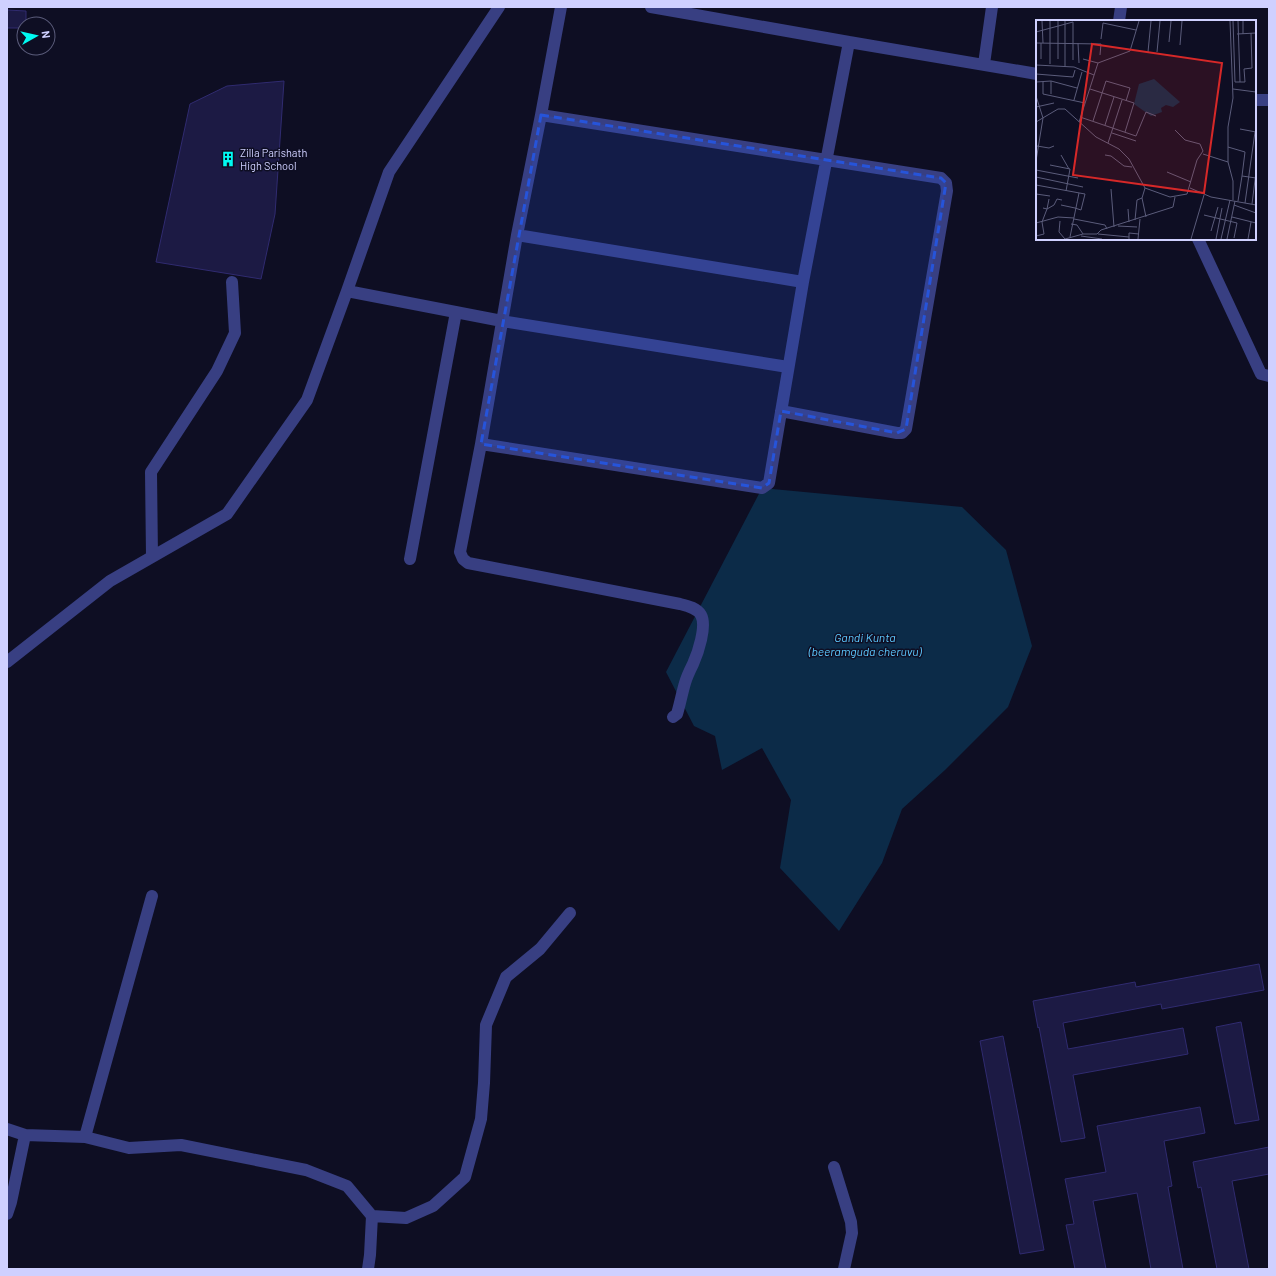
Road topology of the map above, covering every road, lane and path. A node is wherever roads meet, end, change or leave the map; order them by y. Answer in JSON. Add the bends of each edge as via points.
{"nodes":[{"id":1,"x":499,"y":7,"type":"edge"},
{"id":2,"x":561,"y":7,"type":"edge"},
{"id":3,"x":651,"y":7,"type":"edge"},
{"id":4,"x":992,"y":7,"type":"edge"},
{"id":5,"x":1121,"y":7,"type":"edge"},
{"id":6,"x":710,"y":12,"type":"edge"},
{"id":7,"x":1118,"y":20,"type":"edge"},
{"id":8,"x":849,"y":42,"type":"junction"},
{"id":9,"x":984,"y":64,"type":"junction"},
{"id":10,"x":1036,"y":74,"type":"edge"},
{"id":11,"x":1256,"y":100,"type":"edge"},
{"id":12,"x":1269,"y":100,"type":"edge"},
{"id":13,"x":541,"y":115,"type":"junction"},
{"id":14,"x":826,"y":160,"type":"junction"},
{"id":15,"x":517,"y":235,"type":"junction"},
{"id":16,"x":1198,"y":240,"type":"edge"},
{"id":17,"x":232,"y":282,"type":"dead end"},
{"id":18,"x":803,"y":282,"type":"junction"},
{"id":19,"x":347,"y":291,"type":"junction"},
{"id":20,"x":456,"y":312,"type":"junction"},
{"id":21,"x":502,"y":321,"type":"junction"},
{"id":22,"x":788,"y":367,"type":"junction"},
{"id":23,"x":1269,"y":376,"type":"edge"},
{"id":24,"x":781,"y":411,"type":"junction"},
{"id":25,"x":481,"y":444,"type":"junction"},
{"id":26,"x":152,"y":557,"type":"junction"},
{"id":27,"x":410,"y":559,"type":"dead end"},
{"id":28,"x":7,"y":662,"type":"edge"},
{"id":29,"x":673,"y":717,"type":"dead end"},
{"id":30,"x":152,"y":896,"type":"dead end"},
{"id":31,"x":570,"y":913,"type":"dead end"},
{"id":32,"x":7,"y":1129,"type":"edge"},
{"id":33,"x":25,"y":1135,"type":"junction"},
{"id":34,"x":85,"y":1138,"type":"junction"},
{"id":35,"x":834,"y":1167,"type":"dead end"},
{"id":36,"x":7,"y":1214,"type":"edge"},
{"id":37,"x":372,"y":1216,"type":"junction"},
{"id":38,"x":368,"y":1269,"type":"edge"},
{"id":39,"x":844,"y":1269,"type":"edge"}],
"edges":[{"from":1,"to":19,"type":"street","via":[[389,172]]},
{"from":2,"to":13,"type":"street"},
{"from":3,"to":6,"type":"street"},
{"from":4,"to":9,"type":"street"},
{"from":5,"to":7,"type":"street"},
{"from":6,"to":8,"type":"street"},
{"from":8,"to":9,"type":"street"},
{"from":8,"to":14,"type":"street"},
{"from":9,"to":10,"type":"street"},
{"from":11,"to":12,"type":"street"},
{"from":13,"to":14,"type":"street"},
{"from":13,"to":15,"type":"street"},
{"from":14,"to":18,"type":"street"},
{"from":14,"to":24,"type":"street","via":[[941,178],[946,183],[947,191],[906,429],[897,434]]},
{"from":15,"to":18,"type":"street"},
{"from":15,"to":21,"type":"street"},
{"from":16,"to":23,"type":"street","via":[[1261,374]]},
{"from":17,"to":26,"type":"street","via":[[235,333],[217,371],[151,472]]},
{"from":18,"to":22,"type":"street"},
{"from":19,"to":20,"type":"street"},
{"from":19,"to":26,"type":"street","via":[[307,400],[227,514]]},
{"from":20,"to":21,"type":"street"},
{"from":20,"to":27,"type":"street"},
{"from":21,"to":22,"type":"street"},
{"from":21,"to":25,"type":"street"},
{"from":22,"to":24,"type":"street"},
{"from":24,"to":25,"type":"street","via":[[769,483],[762,488]]},
{"from":25,"to":29,"type":"street","via":[[460,552],[462,559],[468,563],[680,604],[699,612],[703,622],[702,634],[677,714]]},
{"from":26,"to":28,"type":"street","via":[[110,581]]},
{"from":30,"to":34,"type":"street"},
{"from":31,"to":37,"type":"street","via":[[540,949],[506,977],[486,1025],[481,1119],[465,1177],[433,1206],[406,1218]]},
{"from":32,"to":33,"type":"street"},
{"from":33,"to":34,"type":"street"},
{"from":33,"to":36,"type":"street"},
{"from":34,"to":37,"type":"street","via":[[129,1148],[181,1145],[306,1170],[347,1186]]},
{"from":35,"to":39,"type":"street","via":[[851,1222],[852,1233]]},
{"from":37,"to":38,"type":"street"}]}
